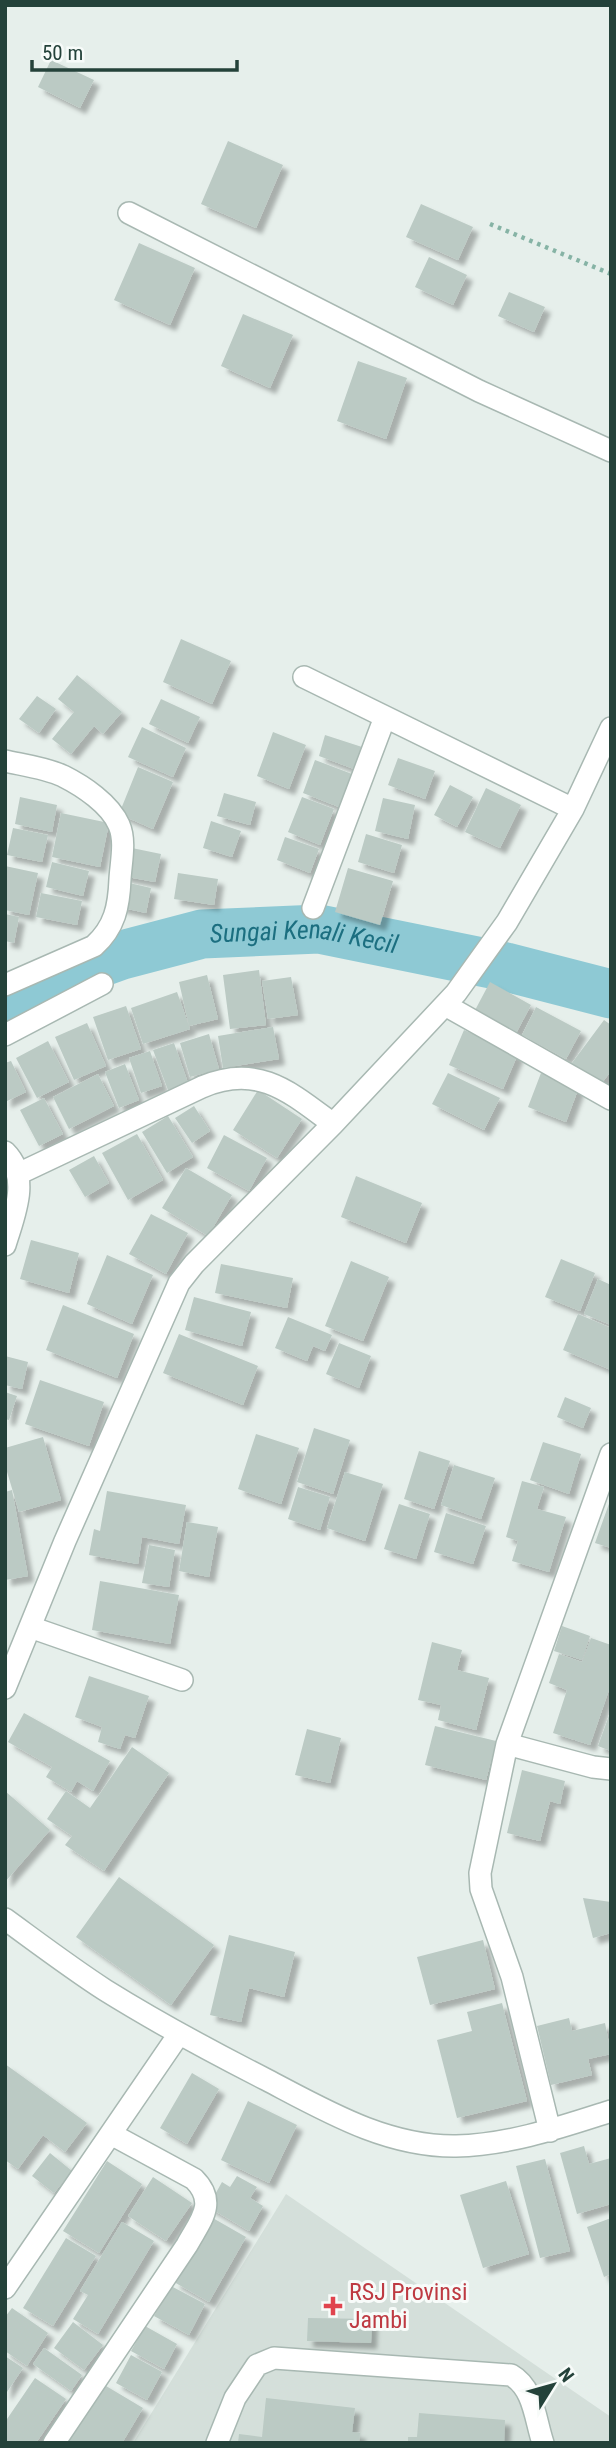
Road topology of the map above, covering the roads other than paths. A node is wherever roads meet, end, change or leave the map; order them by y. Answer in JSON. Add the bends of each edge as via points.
{"nodes":[{"id":1,"x":129,"y":213,"type":"dead end"},
{"id":2,"x":611,"y":451,"type":"edge"},
{"id":3,"x":304,"y":677,"type":"dead end"},
{"id":4,"x":385,"y":717,"type":"junction"},
{"id":5,"x":611,"y":728,"type":"edge"},
{"id":6,"x":6,"y":764,"type":"edge"},
{"id":7,"x":573,"y":808,"type":"junction"},
{"id":8,"x":313,"y":908,"type":"dead end"},
{"id":9,"x":102,"y":984,"type":"dead end"},
{"id":10,"x":5,"y":985,"type":"edge"},
{"id":11,"x":450,"y":999,"type":"junction"},
{"id":12,"x":5,"y":1035,"type":"edge"},
{"id":13,"x":611,"y":1099,"type":"edge"},
{"id":14,"x":333,"y":1124,"type":"junction"},
{"id":15,"x":5,"y":1152,"type":"edge"},
{"id":16,"x":18,"y":1174,"type":"junction"},
{"id":17,"x":5,"y":1245,"type":"edge"},
{"id":18,"x":611,"y":1454,"type":"edge"},
{"id":19,"x":30,"y":1627,"type":"junction"},
{"id":20,"x":182,"y":1680,"type":"dead end"},
{"id":21,"x":5,"y":1688,"type":"edge"},
{"id":22,"x":507,"y":1744,"type":"junction"},
{"id":23,"x":611,"y":1769,"type":"edge"},
{"id":24,"x":5,"y":1919,"type":"edge"},
{"id":25,"x":179,"y":2034,"type":"junction"},
{"id":26,"x":611,"y":2111,"type":"edge"},
{"id":27,"x":550,"y":2130,"type":"junction"},
{"id":28,"x":111,"y":2134,"type":"junction"},
{"id":29,"x":5,"y":2288,"type":"edge"},
{"id":30,"x":54,"y":2443,"type":"edge"},
{"id":31,"x":217,"y":2443,"type":"edge"},
{"id":32,"x":542,"y":2443,"type":"edge"}],
"edges":[{"from":1,"to":2,"type":"street","via":[[479,391]]},
{"from":3,"to":4,"type":"street"},
{"from":4,"to":7,"type":"street"},
{"from":4,"to":8,"type":"street"},
{"from":5,"to":7,"type":"street"},
{"from":6,"to":10,"type":"street","via":[[61,775],[110,812],[123,838],[119,905],[103,938]]},
{"from":7,"to":11,"type":"street","via":[[507,922]]},
{"from":9,"to":12,"type":"street"},
{"from":11,"to":13,"type":"street"},
{"from":11,"to":14,"type":"street"},
{"from":14,"to":16,"type":"street","via":[[269,1082],[230,1079],[202,1087]]},
{"from":14,"to":19,"type":"street","via":[[179,1283]]},
{"from":15,"to":16,"type":"street"},
{"from":16,"to":17,"type":"street","via":[[19,1196]]},
{"from":18,"to":22,"type":"street"},
{"from":19,"to":20,"type":"street"},
{"from":19,"to":21,"type":"street"},
{"from":22,"to":23,"type":"street"},
{"from":22,"to":27,"type":"street","via":[[480,1873],[481,1889],[512,1977]]},
{"from":24,"to":25,"type":"street","via":[[103,1988]]},
{"from":25,"to":27,"type":"street","via":[[338,2117],[389,2136],[455,2146],[494,2143]]},
{"from":25,"to":28,"type":"street"},
{"from":26,"to":27,"type":"street"},
{"from":28,"to":29,"type":"street"},
{"from":28,"to":30,"type":"street","via":[[194,2179],[202,2186],[206,2211]]},
{"from":31,"to":32,"type":"street","via":[[236,2398],[257,2365],[274,2358],[510,2375],[526,2389]]}]}
